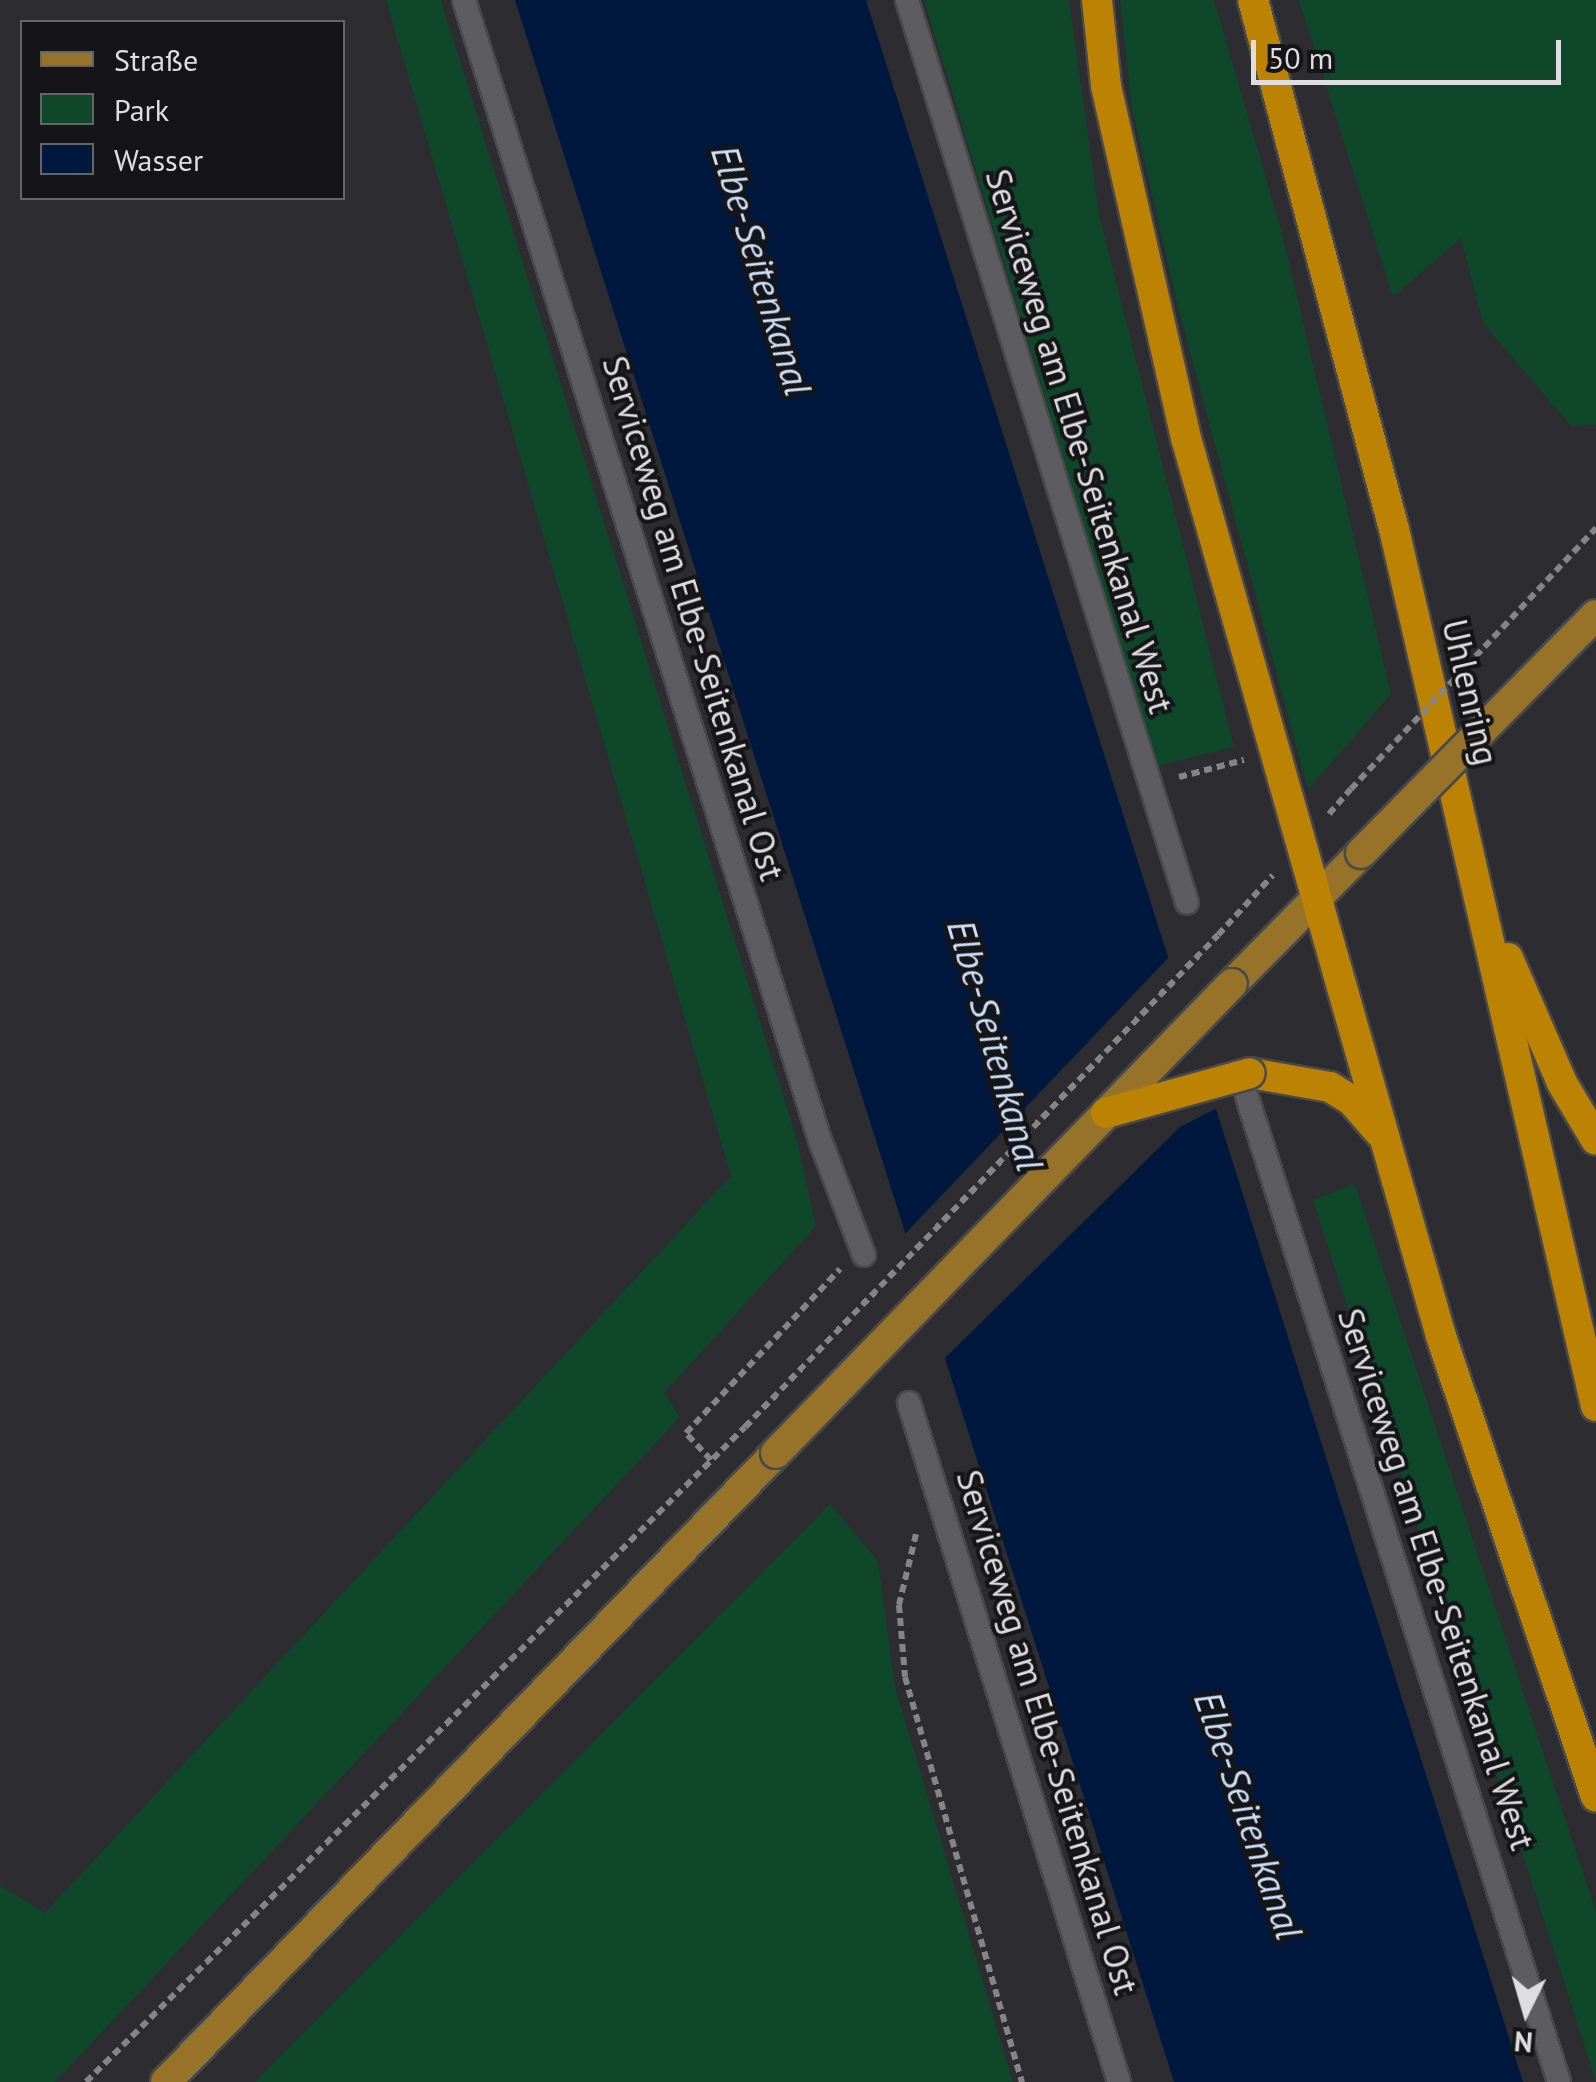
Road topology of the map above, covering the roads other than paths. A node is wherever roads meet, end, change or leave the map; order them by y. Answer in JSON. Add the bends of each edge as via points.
{"nodes":[{"id":1,"x":464,"y":0,"type":"edge"},
{"id":2,"x":907,"y":0,"type":"edge"},
{"id":3,"x":1097,"y":0,"type":"edge"},
{"id":4,"x":1253,"y":0,"type":"edge"},
{"id":5,"x":1596,"y":615,"type":"edge"},
{"id":6,"x":1478,"y":886,"type":"junction"},
{"id":7,"x":1318,"y":896,"type":"junction"},
{"id":8,"x":1187,"y":903,"type":"dead end"},
{"id":9,"x":1249,"y":1084,"type":"junction"},
{"id":10,"x":1106,"y":1114,"type":"junction"},
{"id":11,"x":1596,"y":1140,"type":"edge"},
{"id":12,"x":1391,"y":1147,"type":"junction"},
{"id":13,"x":862,"y":1250,"type":"road end"},
{"id":14,"x":909,"y":1403,"type":"dead end"},
{"id":15,"x":1596,"y":1406,"type":"edge"},
{"id":16,"x":1596,"y":1797,"type":"edge"},
{"id":17,"x":166,"y":2082,"type":"edge"},
{"id":18,"x":1119,"y":2082,"type":"edge"},
{"id":19,"x":1559,"y":2082,"type":"edge"}],
"edges":[{"from":1,"to":13,"type":"lane","name":"Serviceweg am Elbe-Seitenkanal Ost","via":[[820,1140]]},
{"from":2,"to":8,"type":"lane","name":"Serviceweg am Elbe-Seitenkanal West"},
{"from":3,"to":7,"type":"highway","via":[[1106,86],[1142,262]]},
{"from":4,"to":6,"type":"highway","name":"Uhlenring","via":[[1385,492]]},
{"from":5,"to":7,"type":"main road","bridge":true},
{"from":6,"to":11,"type":"highway","via":[[1562,1083]]},
{"from":6,"to":15,"type":"highway","name":"Uhlenring"},
{"from":7,"to":10,"type":"main road","bridge":true},
{"from":7,"to":12,"type":"highway"},
{"from":9,"to":10,"type":"highway","bridge":true},
{"from":9,"to":12,"type":"highway","via":[[1330,1087],[1352,1101]]},
{"from":9,"to":19,"type":"lane","name":"Serviceweg am Elbe-Seitenkanal West"},
{"from":10,"to":17,"type":"main road","bridge":true},
{"from":12,"to":16,"type":"highway","via":[[1442,1336]]},
{"from":14,"to":18,"type":"lane","name":"Serviceweg am Elbe-Seitenkanal Ost"}]}
